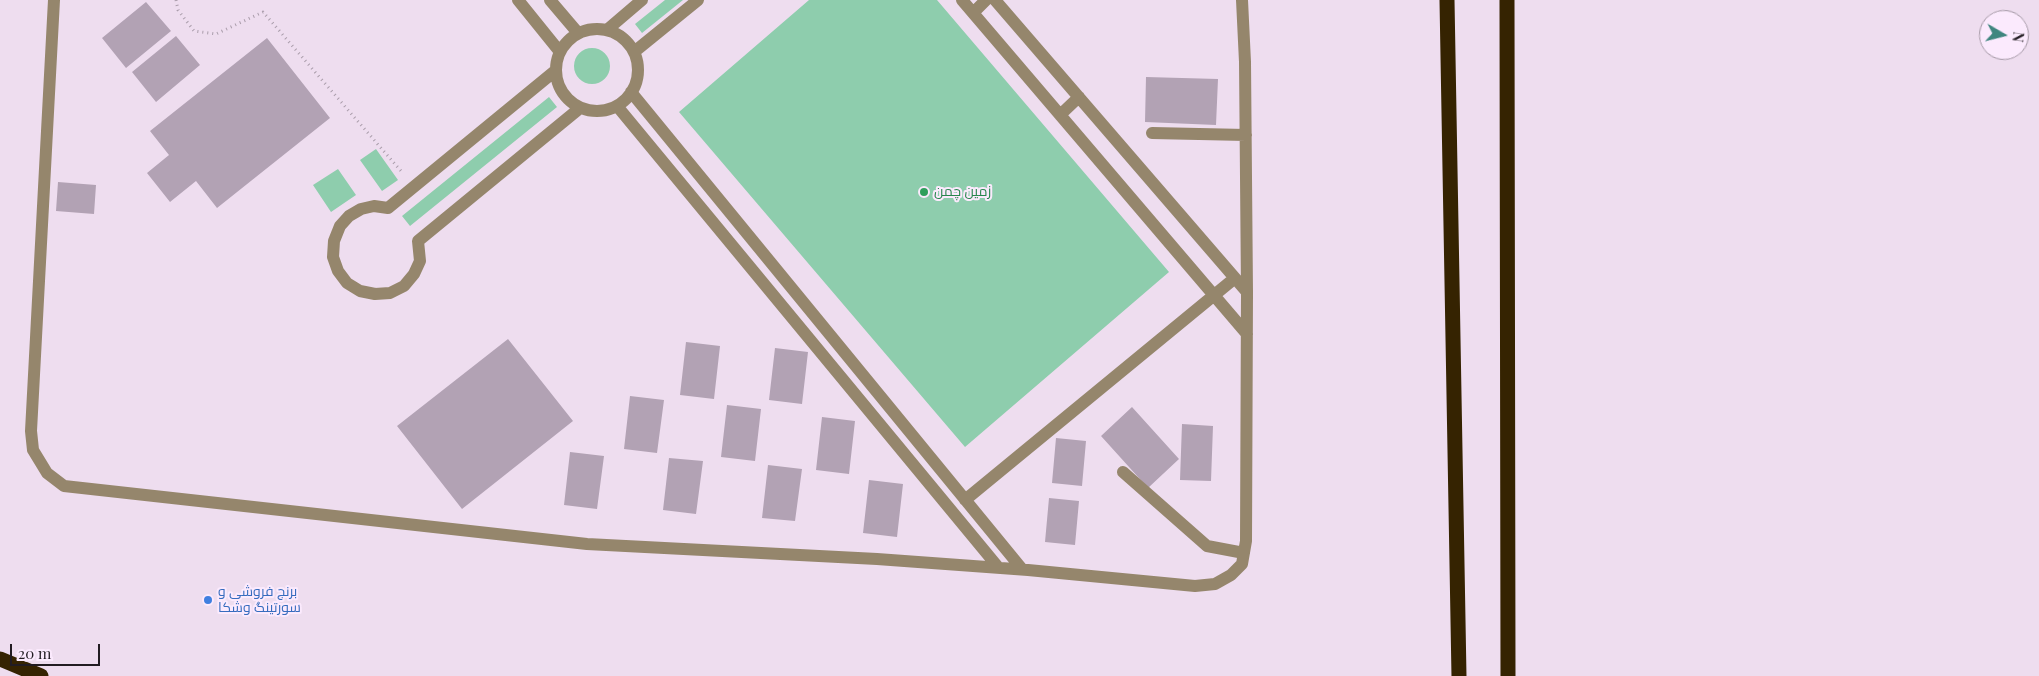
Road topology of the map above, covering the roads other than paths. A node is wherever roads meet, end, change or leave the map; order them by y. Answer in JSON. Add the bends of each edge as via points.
{"nodes":[{"id":1,"x":54,"y":0,"type":"edge"},
{"id":2,"x":518,"y":0,"type":"edge"},
{"id":3,"x":550,"y":0,"type":"edge"},
{"id":4,"x":642,"y":0,"type":"edge"},
{"id":5,"x":698,"y":0,"type":"edge"},
{"id":6,"x":962,"y":0,"type":"edge"},
{"id":7,"x":986,"y":0,"type":"edge"},
{"id":8,"x":995,"y":0,"type":"edge"},
{"id":9,"x":1242,"y":0,"type":"edge"},
{"id":10,"x":1447,"y":0,"type":"edge"},
{"id":11,"x":1506,"y":0,"type":"edge"},
{"id":12,"x":973,"y":13,"type":"junction"},
{"id":13,"x":608,"y":29,"type":"junction"},
{"id":14,"x":578,"y":33,"type":"junction"},
{"id":15,"x":560,"y":52,"type":"junction"},
{"id":16,"x":634,"y":52,"type":"junction"},
{"id":17,"x":555,"y":71,"type":"junction"},
{"id":18,"x":631,"y":92,"type":"junction"},
{"id":19,"x":1079,"y":97,"type":"junction"},
{"id":20,"x":616,"y":106,"type":"junction"},
{"id":21,"x":580,"y":108,"type":"junction"},
{"id":22,"x":1060,"y":115,"type":"junction"},
{"id":23,"x":1152,"y":133,"type":"dead end"},
{"id":24,"x":1246,"y":136,"type":"junction"},
{"id":25,"x":700,"y":177,"type":"junction"},
{"id":26,"x":686,"y":190,"type":"junction"},
{"id":27,"x":1235,"y":278,"type":"junction"},
{"id":28,"x":1247,"y":292,"type":"junction"},
{"id":29,"x":1214,"y":294,"type":"junction"},
{"id":30,"x":804,"y":303,"type":"junction"},
{"id":31,"x":789,"y":315,"type":"junction"},
{"id":32,"x":1247,"y":334,"type":"junction"},
{"id":33,"x":1123,"y":472,"type":"dead end"},
{"id":34,"x":965,"y":500,"type":"junction"},
{"id":35,"x":1244,"y":553,"type":"junction"},
{"id":36,"x":998,"y":567,"type":"junction"},
{"id":37,"x":1022,"y":569,"type":"junction"},
{"id":38,"x":0,"y":660,"type":"edge"},
{"id":39,"x":41,"y":676,"type":"edge"},
{"id":40,"x":1459,"y":676,"type":"edge"},
{"id":41,"x":1508,"y":676,"type":"edge"}],
"edges":[{"from":1,"to":36,"type":"lane","via":[[31,431],[33,450],[47,473],[64,486],[587,544]]},
{"from":2,"to":15,"type":"lane"},
{"from":3,"to":14,"type":"lane"},
{"from":4,"to":13,"type":"lane"},
{"from":5,"to":16,"type":"lane"},
{"from":6,"to":12,"type":"lane"},
{"from":7,"to":12,"type":"lane"},
{"from":8,"to":19,"type":"lane"},
{"from":9,"to":24,"type":"lane"},
{"from":10,"to":40,"type":"highway"},
{"from":11,"to":41,"type":"highway"},
{"from":12,"to":22,"type":"lane"},
{"from":13,"to":14,"type":"lane","via":[[595,28]]},
{"from":13,"to":16,"type":"lane","via":[[619,34]]},
{"from":14,"to":15,"type":"lane"},
{"from":15,"to":17,"type":"lane"},
{"from":16,"to":18,"type":"lane","via":[[638,76]]},
{"from":17,"to":21,"type":"lane","via":[[563,93]]},
{"from":17,"to":21,"type":"lane","via":[[388,208],[374,206],[349,216],[334,240],[333,256],[338,271],[347,283],[360,291],[383,294],[404,286],[420,262],[418,241]]},
{"from":18,"to":20,"type":"lane"},
{"from":18,"to":25,"type":"lane"},
{"from":19,"to":22,"type":"lane"},
{"from":19,"to":27,"type":"lane"},
{"from":20,"to":21,"type":"lane","via":[[605,111]]},
{"from":20,"to":26,"type":"lane"},
{"from":22,"to":29,"type":"lane"},
{"from":23,"to":24,"type":"lane"},
{"from":24,"to":28,"type":"lane"},
{"from":25,"to":26,"type":"lane"},
{"from":25,"to":30,"type":"lane"},
{"from":26,"to":31,"type":"lane"},
{"from":27,"to":28,"type":"lane"},
{"from":27,"to":29,"type":"lane"},
{"from":28,"to":32,"type":"lane"},
{"from":29,"to":32,"type":"lane"},
{"from":29,"to":34,"type":"lane"},
{"from":30,"to":31,"type":"lane"},
{"from":30,"to":34,"type":"lane"},
{"from":31,"to":36,"type":"lane"},
{"from":32,"to":35,"type":"lane"},
{"from":33,"to":35,"type":"lane","via":[[1207,546]]},
{"from":34,"to":37,"type":"lane"},
{"from":35,"to":37,"type":"lane","via":[[1242,564],[1231,574],[1215,584],[1195,586]]},
{"from":36,"to":37,"type":"lane"},
{"from":38,"to":39,"type":"highway"}]}
